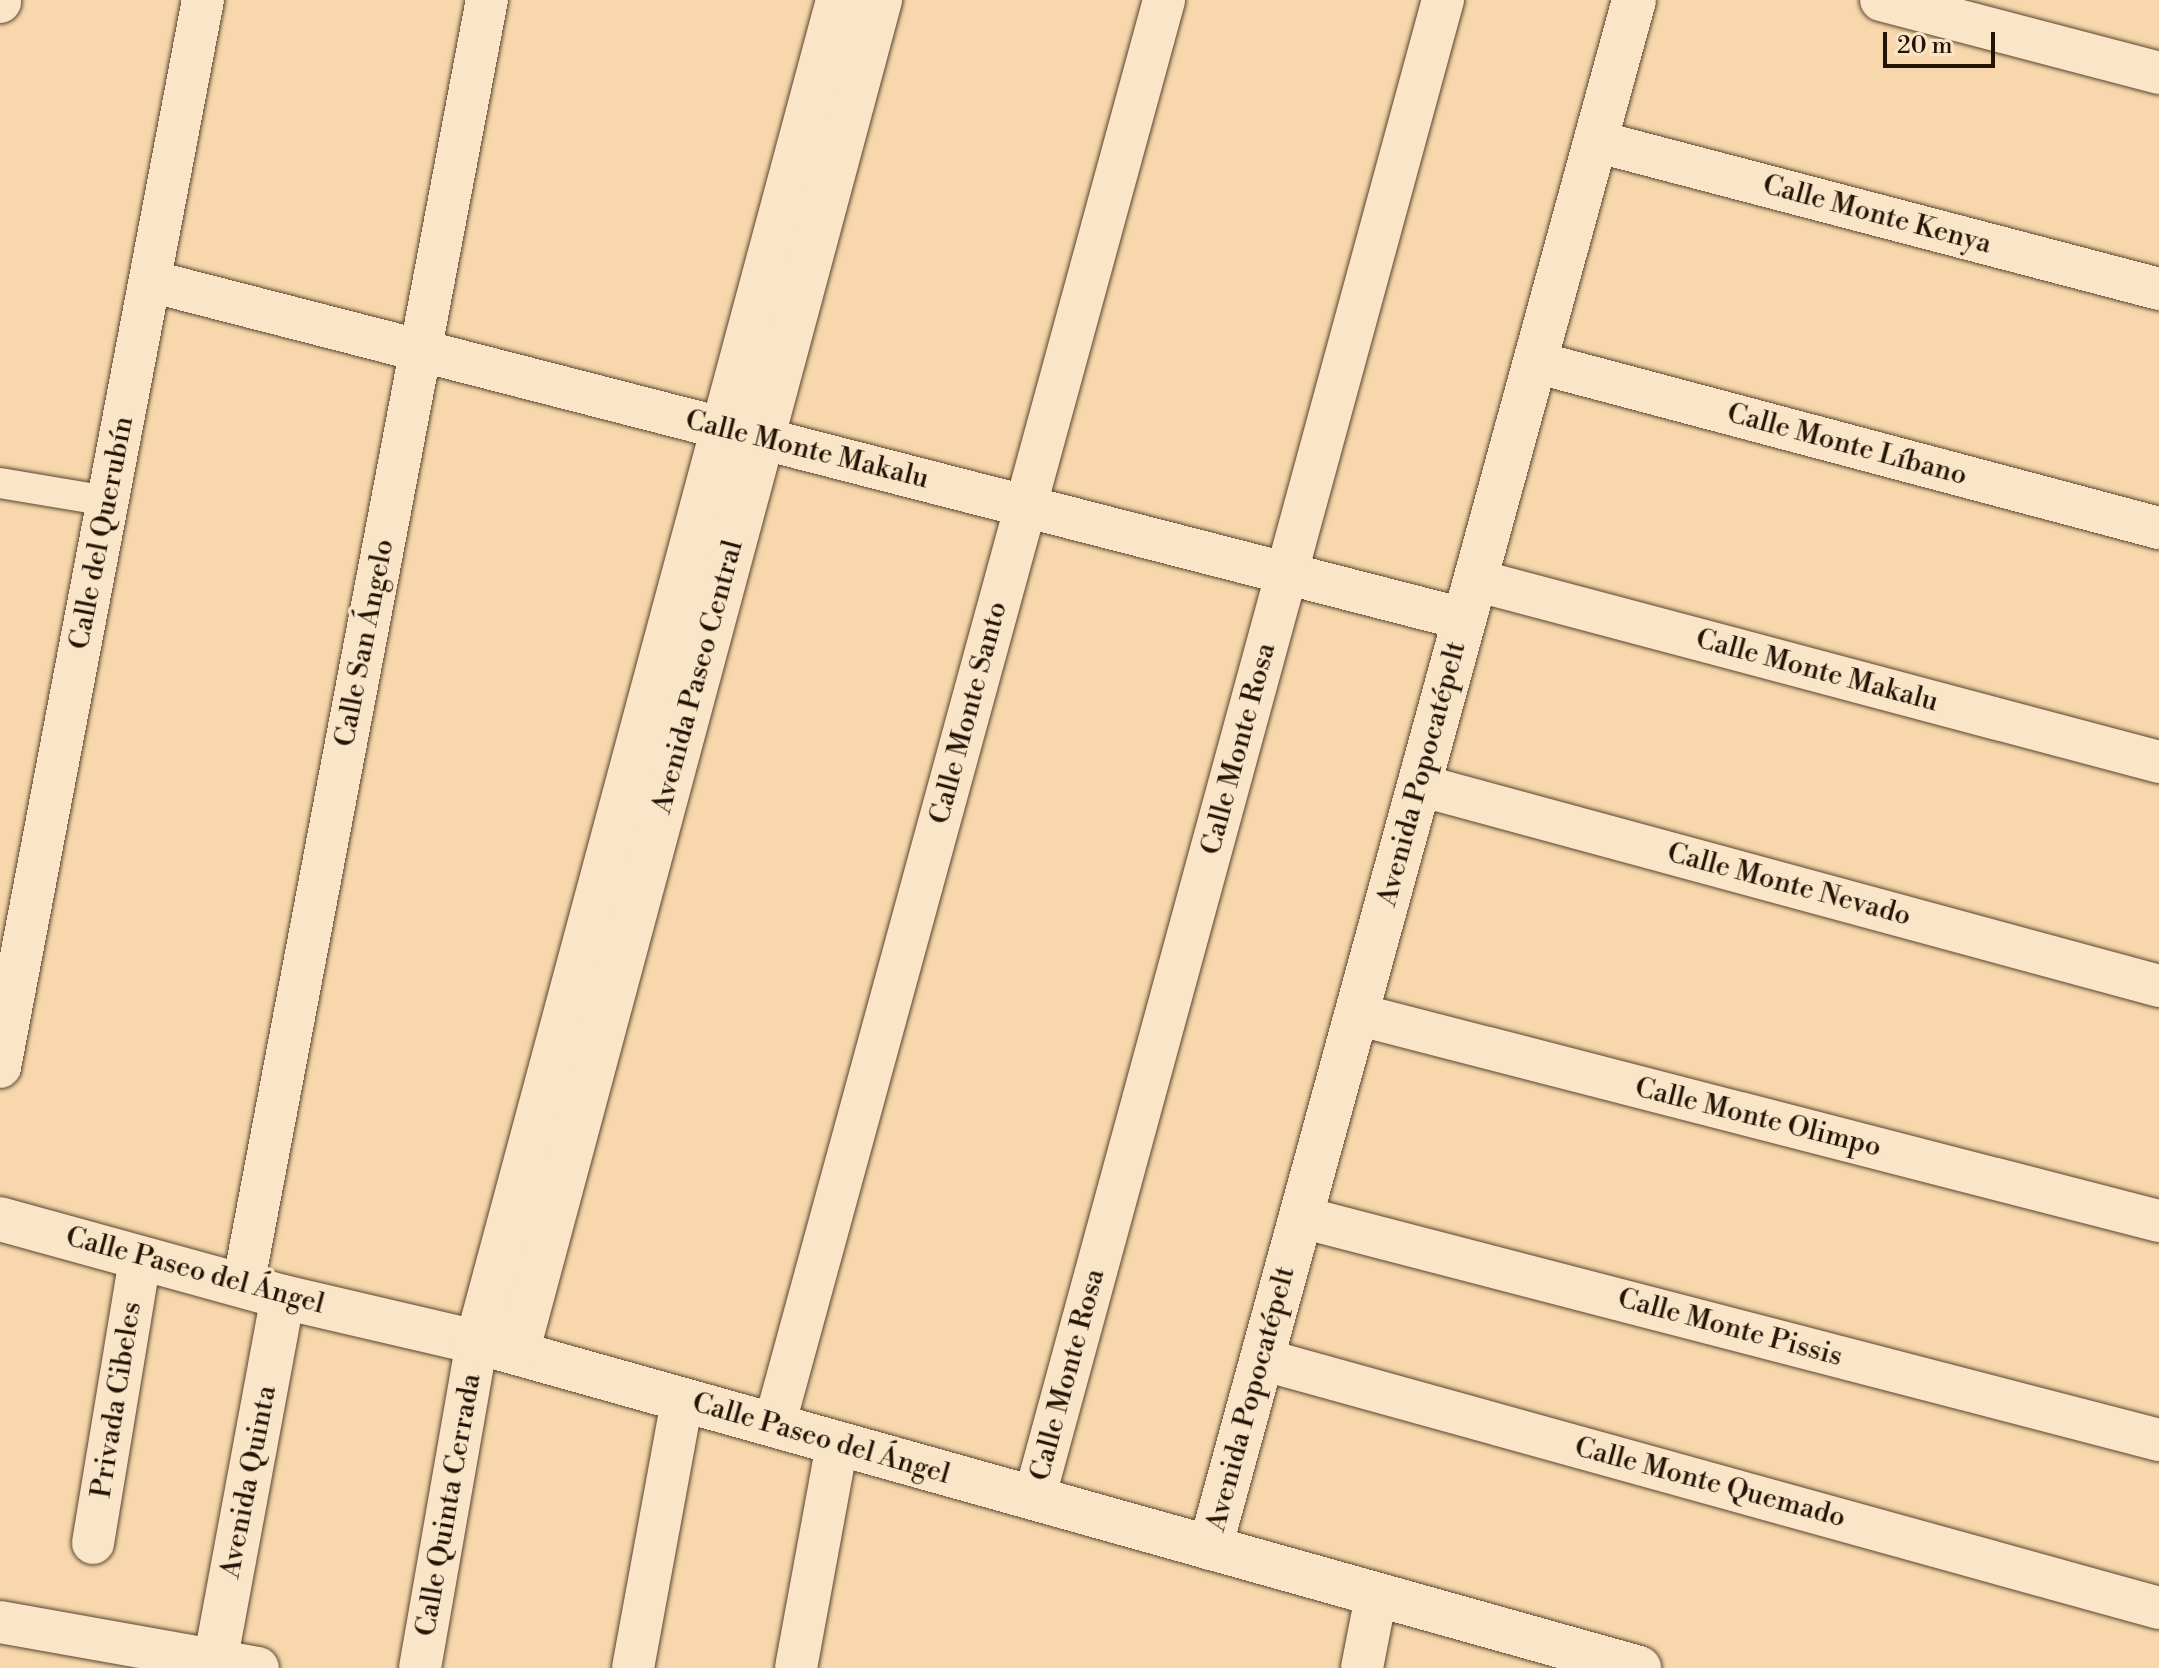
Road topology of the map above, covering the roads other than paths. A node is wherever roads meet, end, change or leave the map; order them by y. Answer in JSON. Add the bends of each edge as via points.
{"nodes":[{"id":1,"x":203,"y":0,"type":"edge"},
{"id":2,"x":487,"y":0,"type":"edge"},
{"id":3,"x":838,"y":0,"type":"edge"},
{"id":4,"x":880,"y":0,"type":"edge"},
{"id":5,"x":1164,"y":0,"type":"edge"},
{"id":6,"x":1443,"y":0,"type":"edge"},
{"id":7,"x":1634,"y":0,"type":"edge"},
{"id":8,"x":1881,"y":0,"type":"edge"},
{"id":9,"x":2159,"y":73,"type":"edge"},
{"id":10,"x":1595,"y":141,"type":"junction"},
{"id":11,"x":150,"y":281,"type":"junction"},
{"id":12,"x":2159,"y":289,"type":"edge"},
{"id":13,"x":420,"y":350,"type":"junction"},
{"id":14,"x":1535,"y":362,"type":"junction"},
{"id":15,"x":742,"y":433,"type":"junction"},
{"id":16,"x":0,"y":483,"type":"edge"},
{"id":17,"x":108,"y":501,"type":"junction"},
{"id":18,"x":1025,"y":506,"type":"junction"},
{"id":19,"x":2159,"y":528,"type":"edge"},
{"id":20,"x":1287,"y":573,"type":"junction"},
{"id":21,"x":1470,"y":600,"type":"junction"},
{"id":22,"x":2159,"y":762,"type":"edge"},
{"id":23,"x":1419,"y":785,"type":"junction"},
{"id":24,"x":2159,"y":986,"type":"edge"},
{"id":25,"x":1356,"y":1014,"type":"junction"},
{"id":26,"x":0,"y":1067,"type":"edge"},
{"id":27,"x":1301,"y":1217,"type":"junction"},
{"id":28,"x":0,"y":1219,"type":"edge"},
{"id":29,"x":2159,"y":1221,"type":"edge"},
{"id":30,"x":140,"y":1258,"type":"junction"},
{"id":31,"x":263,"y":1291,"type":"junction"},
{"id":32,"x":497,"y":1348,"type":"junction"},
{"id":33,"x":1261,"y":1359,"type":"junction"},
{"id":34,"x":682,"y":1400,"type":"junction"},
{"id":35,"x":774,"y":1426,"type":"junction"},
{"id":36,"x":2159,"y":1440,"type":"edge"},
{"id":37,"x":837,"y":1444,"type":"junction"},
{"id":38,"x":1034,"y":1499,"type":"junction"},
{"id":39,"x":93,"y":1543,"type":"dead end"},
{"id":40,"x":1210,"y":1548,"type":"junction"},
{"id":41,"x":1376,"y":1596,"type":"junction"},
{"id":42,"x":2159,"y":1608,"type":"edge"},
{"id":43,"x":0,"y":1622,"type":"edge"},
{"id":44,"x":215,"y":1664,"type":"edge"},
{"id":45,"x":258,"y":1668,"type":"edge"},
{"id":46,"x":420,"y":1668,"type":"edge"},
{"id":47,"x":633,"y":1668,"type":"edge"},
{"id":48,"x":796,"y":1668,"type":"edge"},
{"id":49,"x":1362,"y":1668,"type":"edge"},
{"id":50,"x":1639,"y":1668,"type":"edge"}],
"edges":[{"from":1,"to":11,"type":"street","name":"Calle del Querubín"},
{"from":2,"to":13,"type":"street","name":"Calle San Ángelo"},
{"from":3,"to":15,"type":"street","name":"Avenida Paseo Central"},
{"from":4,"to":15,"type":"street","name":"Avenida Paseo Central"},
{"from":5,"to":18,"type":"street","name":"Calle Monte Santo"},
{"from":6,"to":20,"type":"street","name":"Calle Monte Rosa"},
{"from":7,"to":10,"type":"street","name":"Avenida Popocatépelt"},
{"from":8,"to":9,"type":"street"},
{"from":10,"to":12,"type":"street","name":"Calle Monte Kenya"},
{"from":10,"to":14,"type":"street","name":"Avenida Popocatépelt"},
{"from":11,"to":13,"type":"street","name":"Calle Monte Makalu"},
{"from":11,"to":17,"type":"street","name":"Calle del Querubín"},
{"from":13,"to":15,"type":"street","name":"Calle Monte Makalu"},
{"from":13,"to":31,"type":"street","name":"Calle San Ángelo"},
{"from":14,"to":19,"type":"street","name":"Calle Monte Líbano"},
{"from":14,"to":21,"type":"street","name":"Avenida Popocatépelt"},
{"from":15,"to":18,"type":"street","name":"Calle Monte Makalu"},
{"from":15,"to":32,"type":"street","name":"Avenida Paseo Central"},
{"from":16,"to":17,"type":"street"},
{"from":17,"to":26,"type":"street","name":"Calle del Querubín"},
{"from":18,"to":20,"type":"street","name":"Calle Monte Makalu"},
{"from":18,"to":35,"type":"street","name":"Calle Monte Santo"},
{"from":20,"to":21,"type":"street","name":"Calle Monte Makalu"},
{"from":20,"to":38,"type":"street","name":"Calle Monte Rosa"},
{"from":21,"to":22,"type":"street","name":"Calle Monte Makalu"},
{"from":21,"to":23,"type":"street","name":"Avenida Popocatépelt"},
{"from":23,"to":24,"type":"street","name":"Calle Monte Nevado"},
{"from":23,"to":25,"type":"street","name":"Avenida Popocatépelt"},
{"from":25,"to":27,"type":"street","name":"Avenida Popocatépelt"},
{"from":25,"to":29,"type":"street","name":"Calle Monte Olimpo"},
{"from":27,"to":33,"type":"street","name":"Avenida Popocatépelt"},
{"from":27,"to":36,"type":"street","name":"Calle Monte Pissis"},
{"from":28,"to":30,"type":"street","name":"Calle Paseo del Ángel"},
{"from":30,"to":31,"type":"street","name":"Calle Paseo del Ángel"},
{"from":30,"to":39,"type":"street","name":"Privada Cibeles"},
{"from":31,"to":32,"type":"street","name":"Calle Paseo del Ángel"},
{"from":31,"to":44,"type":"street","name":"Avenida Quinta"},
{"from":32,"to":34,"type":"street","name":"Calle Paseo del Ángel"},
{"from":32,"to":46,"type":"street","name":"Calle Quinta Cerrada"},
{"from":33,"to":40,"type":"street","name":"Avenida Popocatépelt"},
{"from":33,"to":42,"type":"street","name":"Calle Monte Quemado"},
{"from":34,"to":35,"type":"street","name":"Calle Paseo del Ángel"},
{"from":34,"to":47,"type":"street"},
{"from":35,"to":37,"type":"street","name":"Calle Paseo del Ángel"},
{"from":37,"to":38,"type":"street","name":"Calle Paseo del Ángel"},
{"from":37,"to":48,"type":"street"},
{"from":38,"to":40,"type":"street","name":"Calle Paseo del Ángel"},
{"from":40,"to":41,"type":"street","name":"Calle Paseo del Ángel"},
{"from":41,"to":49,"type":"street"},
{"from":41,"to":50,"type":"street","name":"Calle Paseo del Ángel"},
{"from":43,"to":44,"type":"street"},
{"from":44,"to":45,"type":"street"}]}
